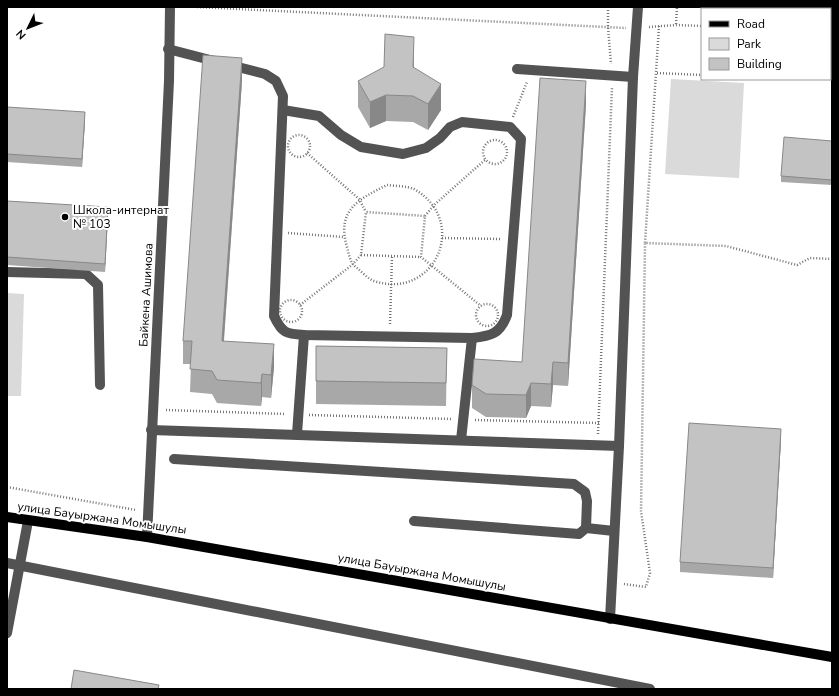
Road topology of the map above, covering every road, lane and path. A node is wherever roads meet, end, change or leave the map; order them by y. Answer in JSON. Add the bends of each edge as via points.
{"nodes":[{"id":1,"x":170,"y":7,"type":"edge"},
{"id":2,"x":197,"y":7,"type":"edge"},
{"id":3,"x":207,"y":7,"type":"edge"},
{"id":4,"x":608,"y":7,"type":"edge"},
{"id":5,"x":638,"y":7,"type":"edge"},
{"id":6,"x":677,"y":7,"type":"edge"},
{"id":7,"x":676,"y":25,"type":"junction"},
{"id":8,"x":659,"y":26,"type":"junction"},
{"id":9,"x":701,"y":26,"type":"edge"},
{"id":10,"x":608,"y":27,"type":"junction"},
{"id":11,"x":637,"y":28,"type":"junction"},
{"id":12,"x":168,"y":49,"type":"junction"},
{"id":13,"x":517,"y":70,"type":"dead end"},
{"id":14,"x":532,"y":70,"type":"junction"},
{"id":15,"x":656,"y":73,"type":"junction"},
{"id":16,"x":612,"y":75,"type":"junction"},
{"id":17,"x":701,"y":75,"type":"edge"},
{"id":18,"x":633,"y":77,"type":"junction"},
{"id":19,"x":284,"y":110,"type":"junction"},
{"id":20,"x":510,"y":126,"type":"junction"},
{"id":21,"x":307,"y":153,"type":"junction"},
{"id":22,"x":486,"y":159,"type":"junction"},
{"id":23,"x":359,"y":199,"type":"junction"},
{"id":24,"x":434,"y":205,"type":"junction"},
{"id":25,"x":366,"y":212,"type":"junction"},
{"id":26,"x":425,"y":216,"type":"junction"},
{"id":27,"x":278,"y":233,"type":"junction"},
{"id":28,"x":344,"y":237,"type":"junction"},
{"id":29,"x":442,"y":238,"type":"junction"},
{"id":30,"x":512,"y":239,"type":"junction"},
{"id":31,"x":645,"y":243,"type":"junction"},
{"id":32,"x":361,"y":255,"type":"junction"},
{"id":33,"x":392,"y":256,"type":"junction"},
{"id":34,"x":421,"y":257,"type":"junction"},
{"id":35,"x":832,"y":259,"type":"edge"},
{"id":36,"x":352,"y":264,"type":"junction"},
{"id":37,"x":430,"y":266,"type":"junction"},
{"id":38,"x":7,"y":272,"type":"edge"},
{"id":39,"x":390,"y":284,"type":"junction"},
{"id":40,"x":300,"y":305,"type":"junction"},
{"id":41,"x":481,"y":306,"type":"junction"},
{"id":42,"x":304,"y":336,"type":"junction"},
{"id":43,"x":389,"y":337,"type":"junction"},
{"id":44,"x":472,"y":338,"type":"junction"},
{"id":45,"x":100,"y":385,"type":"dead end"},
{"id":46,"x":154,"y":409,"type":"junction"},
{"id":47,"x":299,"y":414,"type":"junction"},
{"id":48,"x":464,"y":420,"type":"junction"},
{"id":49,"x":599,"y":423,"type":"junction"},
{"id":50,"x":151,"y":430,"type":"junction"},
{"id":51,"x":297,"y":434,"type":"junction"},
{"id":52,"x":461,"y":440,"type":"junction"},
{"id":53,"x":597,"y":446,"type":"junction"},
{"id":54,"x":619,"y":446,"type":"junction"},
{"id":55,"x":174,"y":459,"type":"dead end"},
{"id":56,"x":7,"y":487,"type":"edge"},
{"id":57,"x":147,"y":512,"type":"junction"},
{"id":58,"x":7,"y":517,"type":"edge"},
{"id":59,"x":414,"y":520,"type":"dead end"},
{"id":60,"x":28,"y":522,"type":"junction"},
{"id":61,"x":586,"y":528,"type":"junction"},
{"id":62,"x":614,"y":531,"type":"junction"},
{"id":63,"x":147,"y":537,"type":"junction"},
{"id":64,"x":7,"y":563,"type":"edge"},
{"id":65,"x":20,"y":566,"type":"junction"},
{"id":66,"x":612,"y":583,"type":"junction"},
{"id":67,"x":610,"y":619,"type":"junction"},
{"id":68,"x":7,"y":633,"type":"edge"},
{"id":69,"x":832,"y":657,"type":"edge"},
{"id":70,"x":650,"y":689,"type":"edge"}],
"edges":[{"from":1,"to":12,"type":"street","name":"Байкена Ашимова"},
{"from":2,"to":3,"type":"path"},
{"from":3,"to":10,"type":"path"},
{"from":4,"to":10,"type":"path"},
{"from":5,"to":11,"type":"street"},
{"from":6,"to":7,"type":"path"},
{"from":7,"to":8,"type":"path"},
{"from":7,"to":9,"type":"path"},
{"from":8,"to":11,"type":"path"},
{"from":8,"to":15,"type":"path"},
{"from":10,"to":11,"type":"path"},
{"from":10,"to":16,"type":"path"},
{"from":11,"to":18,"type":"street"},
{"from":12,"to":19,"type":"street","via":[[265,74],[276,81],[283,96]]},
{"from":12,"to":46,"type":"street","name":"Байкена Ашимова"},
{"from":13,"to":14,"type":"street"},
{"from":14,"to":16,"type":"street"},
{"from":14,"to":20,"type":"path"},
{"from":15,"to":17,"type":"path"},
{"from":15,"to":31,"type":"path"},
{"from":16,"to":18,"type":"street"},
{"from":16,"to":49,"type":"path"},
{"from":18,"to":54,"type":"street"},
{"from":19,"to":20,"type":"street","via":[[319,116],[340,135],[361,148],[403,154],[426,148],[450,127],[462,122]]},
{"from":19,"to":27,"type":"street"},
{"from":20,"to":30,"type":"street","via":[[521,139]]},
{"from":21,"to":21,"type":"path","via":[[310,145],[308,140],[303,136],[292,137],[288,147],[290,152],[300,157]]},
{"from":21,"to":23,"type":"path"},
{"from":22,"to":22,"type":"path","via":[[491,163],[502,162],[506,157],[505,145],[494,140],[488,143],[484,147]]},
{"from":22,"to":24,"type":"path"},
{"from":23,"to":24,"type":"path","via":[[387,185],[413,189]]},
{"from":23,"to":25,"type":"path"},
{"from":23,"to":28,"type":"path","via":[[347,214]]},
{"from":24,"to":26,"type":"path"},
{"from":24,"to":29,"type":"path","via":[[443,230]]},
{"from":25,"to":26,"type":"path"},
{"from":25,"to":32,"type":"path"},
{"from":26,"to":34,"type":"path"},
{"from":27,"to":28,"type":"path"},
{"from":27,"to":42,"type":"street","via":[[274,316],[280,329]]},
{"from":28,"to":36,"type":"path"},
{"from":29,"to":30,"type":"path"},
{"from":29,"to":37,"type":"path","via":[[439,255]]},
{"from":30,"to":44,"type":"street","via":[[507,315],[503,327],[486,337]]},
{"from":31,"to":35,"type":"path","via":[[726,246],[797,265],[810,258]]},
{"from":31,"to":66,"type":"path","via":[[641,512],[650,573],[646,587]]},
{"from":32,"to":33,"type":"path"},
{"from":32,"to":36,"type":"path"},
{"from":33,"to":34,"type":"path"},
{"from":33,"to":39,"type":"path"},
{"from":34,"to":37,"type":"path"},
{"from":36,"to":39,"type":"path","via":[[372,281]]},
{"from":36,"to":40,"type":"path"},
{"from":37,"to":39,"type":"path","via":[[423,276],[398,285]]},
{"from":37,"to":41,"type":"path"},
{"from":38,"to":45,"type":"street","via":[[86,274],[94,279],[98,285]]},
{"from":39,"to":43,"type":"path"},
{"from":40,"to":40,"type":"path","via":[[290,300],[284,302],[280,307],[282,318],[292,323],[297,320],[301,316]]},
{"from":41,"to":41,"type":"path","via":[[476,316],[479,322],[489,326],[494,324],[497,320],[496,309],[492,305]]},
{"from":42,"to":43,"type":"street"},
{"from":42,"to":47,"type":"street"},
{"from":43,"to":44,"type":"street"},
{"from":44,"to":48,"type":"street"},
{"from":46,"to":47,"type":"path","via":[[235,414]]},
{"from":46,"to":50,"type":"street","name":"Байкена Ашимова"},
{"from":47,"to":48,"type":"path"},
{"from":47,"to":51,"type":"street"},
{"from":48,"to":49,"type":"path"},
{"from":48,"to":52,"type":"street"},
{"from":49,"to":53,"type":"path"},
{"from":50,"to":51,"type":"street"},
{"from":50,"to":57,"type":"street","name":"Байкена Ашимова"},
{"from":51,"to":52,"type":"street"},
{"from":52,"to":53,"type":"street"},
{"from":53,"to":54,"type":"street"},
{"from":54,"to":62,"type":"street"},
{"from":55,"to":61,"type":"street","via":[[574,484],[584,492],[587,501]]},
{"from":56,"to":57,"type":"path"},
{"from":57,"to":63,"type":"street","name":"Байкена Ашимова"},
{"from":58,"to":60,"type":"main road","name":"улица Бауыржана Момышулы"},
{"from":59,"to":61,"type":"street","via":[[579,534]]},
{"from":60,"to":63,"type":"main road","name":"улица Бауыржана Момышулы"},
{"from":60,"to":65,"type":"street"},
{"from":61,"to":62,"type":"street"},
{"from":62,"to":66,"type":"street"},
{"from":63,"to":67,"type":"main road","name":"улица Бауыржана Момышулы"},
{"from":64,"to":65,"type":"street"},
{"from":65,"to":68,"type":"street"},
{"from":65,"to":70,"type":"street"},
{"from":66,"to":67,"type":"street"},
{"from":67,"to":69,"type":"main road","name":"улица Бауыржана Момышулы"}]}
